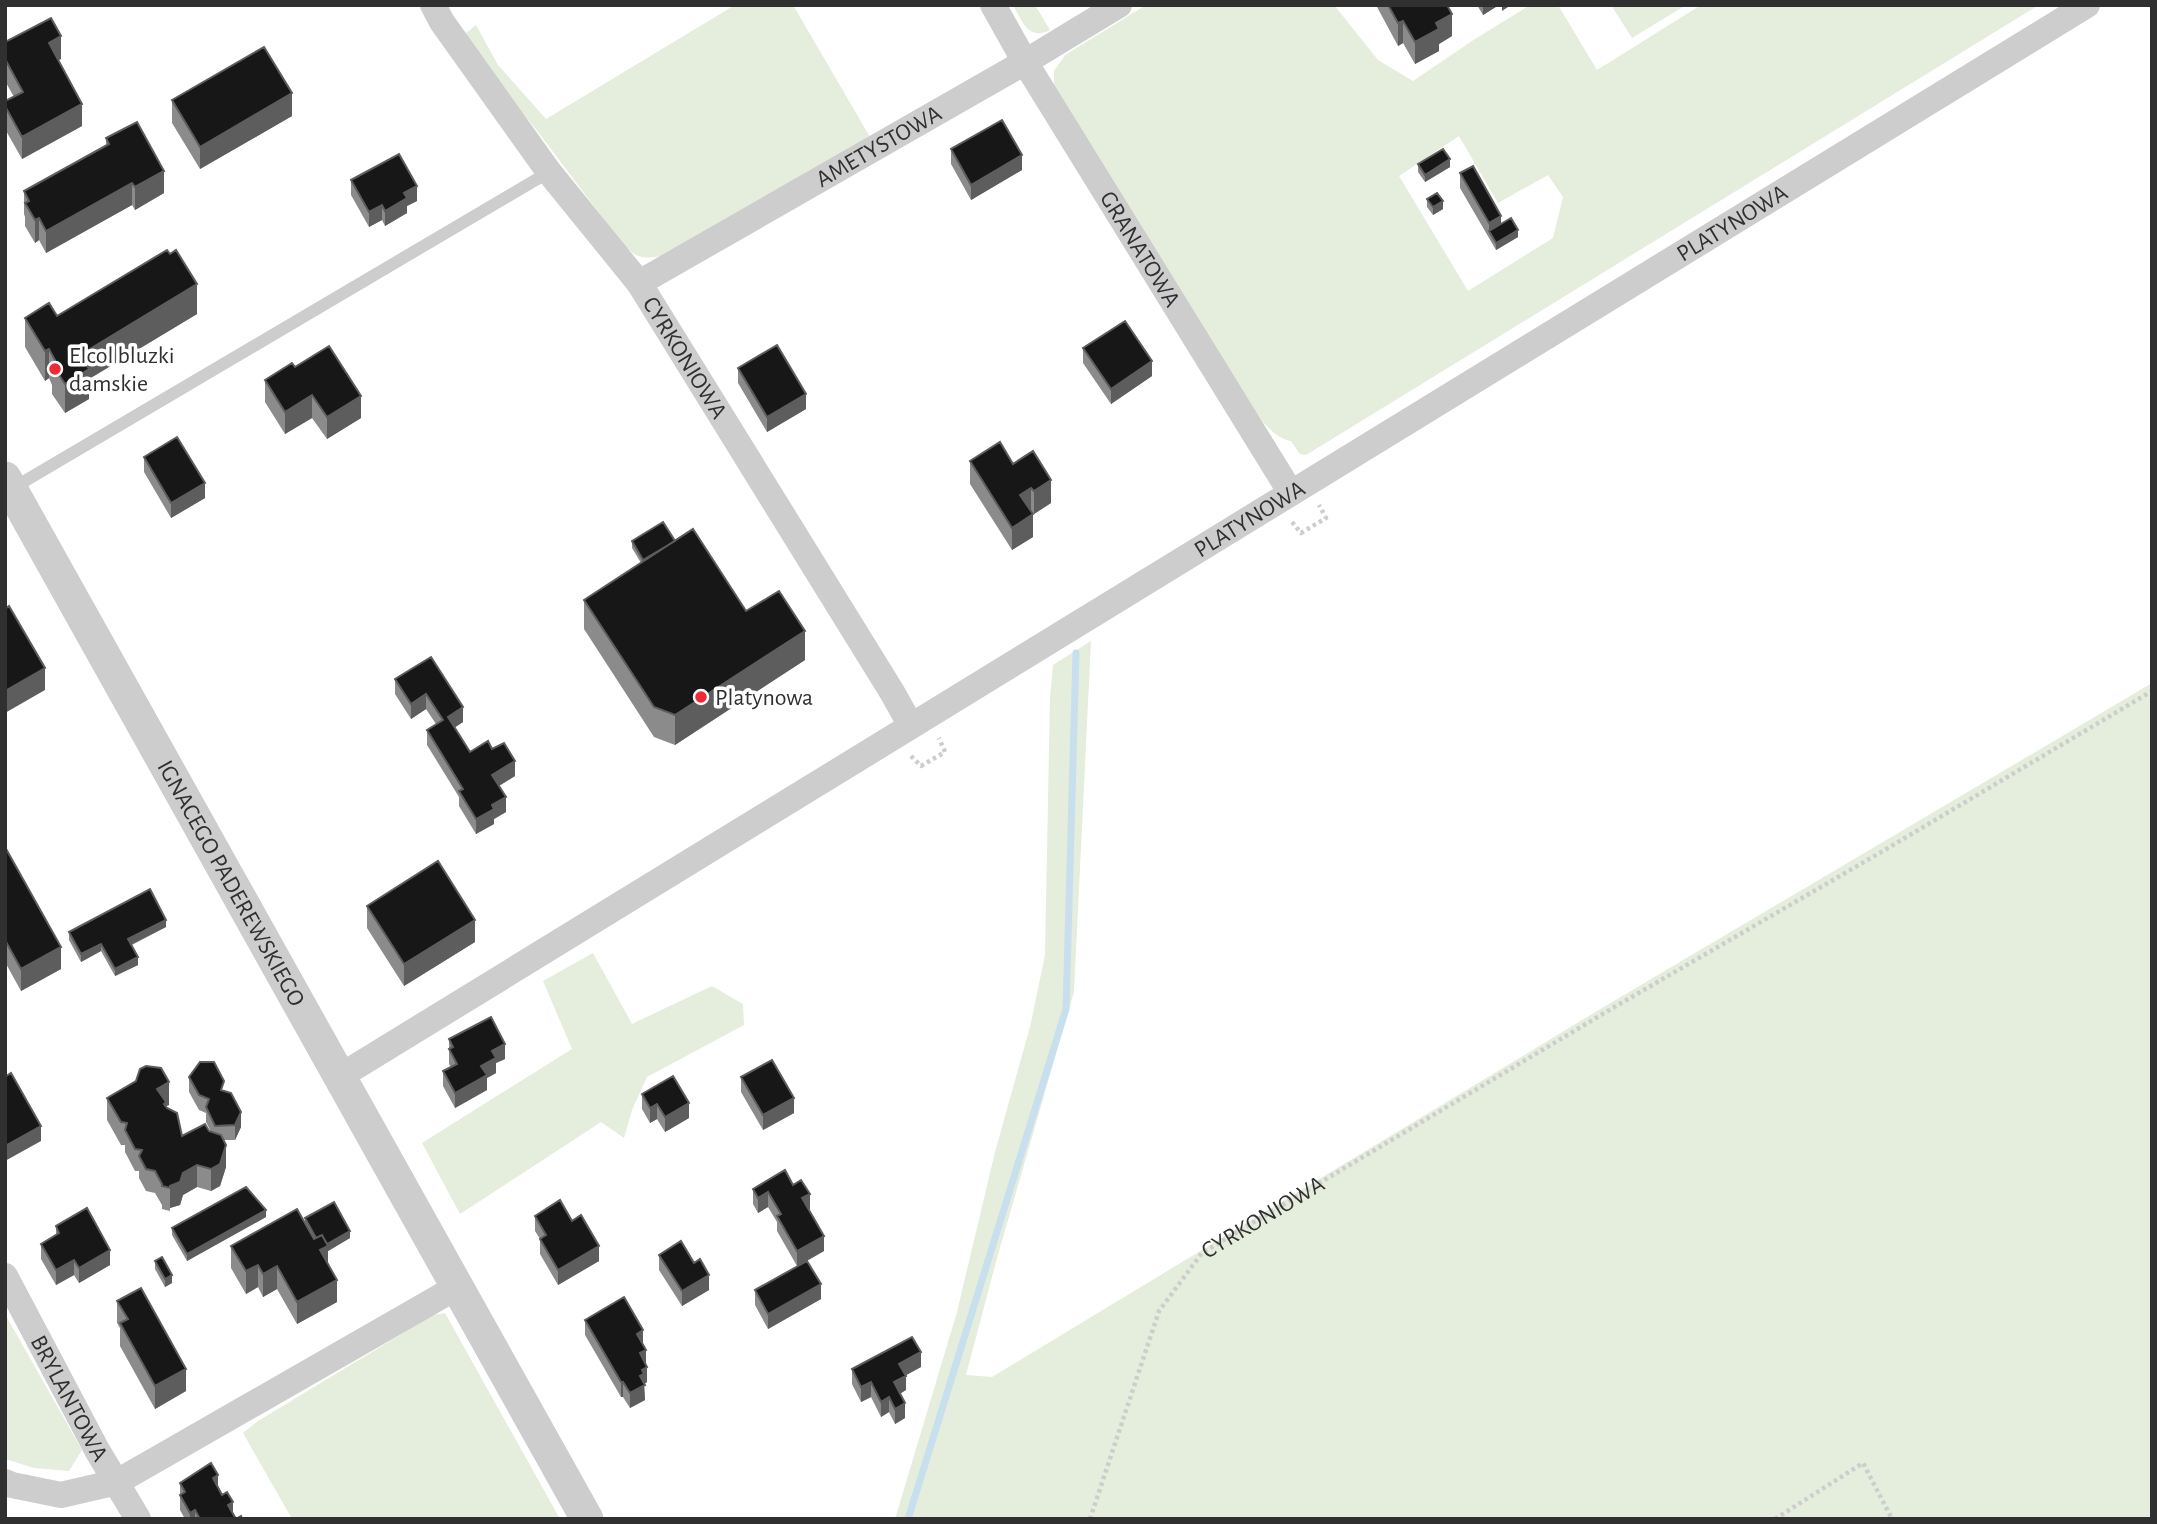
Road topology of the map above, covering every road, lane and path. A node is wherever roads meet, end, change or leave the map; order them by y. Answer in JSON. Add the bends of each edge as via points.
{"nodes":[{"id":1,"x":433,"y":5,"type":"edge"},
{"id":2,"x":993,"y":5,"type":"edge"},
{"id":3,"x":1119,"y":5,"type":"edge"},
{"id":4,"x":2087,"y":5,"type":"edge"},
{"id":5,"x":1025,"y":62,"type":"junction"},
{"id":6,"x":550,"y":172,"type":"junction"},
{"id":7,"x":639,"y":283,"type":"junction"},
{"id":8,"x":7,"y":487,"type":"edge"},
{"id":9,"x":1291,"y":493,"type":"junction"},
{"id":10,"x":2152,"y":691,"type":"edge"},
{"id":11,"x":911,"y":726,"type":"junction"},
{"id":12,"x":339,"y":1077,"type":"junction"},
{"id":13,"x":5,"y":1276,"type":"edge"},
{"id":14,"x":457,"y":1287,"type":"junction"},
{"id":15,"x":5,"y":1482,"type":"edge"},
{"id":16,"x":117,"y":1482,"type":"junction"},
{"id":17,"x":138,"y":1519,"type":"edge"},
{"id":18,"x":587,"y":1519,"type":"edge"},
{"id":19,"x":1090,"y":1519,"type":"edge"},
{"id":20,"x":1775,"y":1519,"type":"edge"},
{"id":21,"x":1892,"y":1519,"type":"edge"}],
"edges":[{"from":1,"to":6,"type":"street","name":"CYRKONIOWA"},
{"from":2,"to":5,"type":"street","name":"GRANATOWA"},
{"from":3,"to":5,"type":"street","name":"AMETYSTOWA"},
{"from":4,"to":9,"type":"street","name":"PLATYNOWA"},
{"from":5,"to":7,"type":"street","name":"AMETYSTOWA"},
{"from":5,"to":9,"type":"street","name":"GRANATOWA"},
{"from":6,"to":7,"type":"street","name":"CYRKONIOWA"},
{"from":6,"to":8,"type":"lane"},
{"from":7,"to":11,"type":"street","name":"CYRKONIOWA"},
{"from":8,"to":12,"type":"street","name":"IGNACEGO PADEREWSKIEGO"},
{"from":9,"to":11,"type":"street","name":"PLATYNOWA"},
{"from":10,"to":19,"type":"path","name":"CYRKONIOWA","via":[[1202,1254],[1159,1311]]},
{"from":11,"to":12,"type":"street","name":"PLATYNOWA"},
{"from":12,"to":14,"type":"street","name":"IGNACEGO PADEREWSKIEGO"},
{"from":13,"to":16,"type":"street","name":"BRYLANTOWA"},
{"from":14,"to":16,"type":"street"},
{"from":14,"to":18,"type":"street","name":"IGNACEGO PADEREWSKIEGO"},
{"from":15,"to":16,"type":"street","via":[[61,1495]]},
{"from":16,"to":17,"type":"street"},
{"from":20,"to":21,"type":"path","via":[[1863,1463]]}]}
